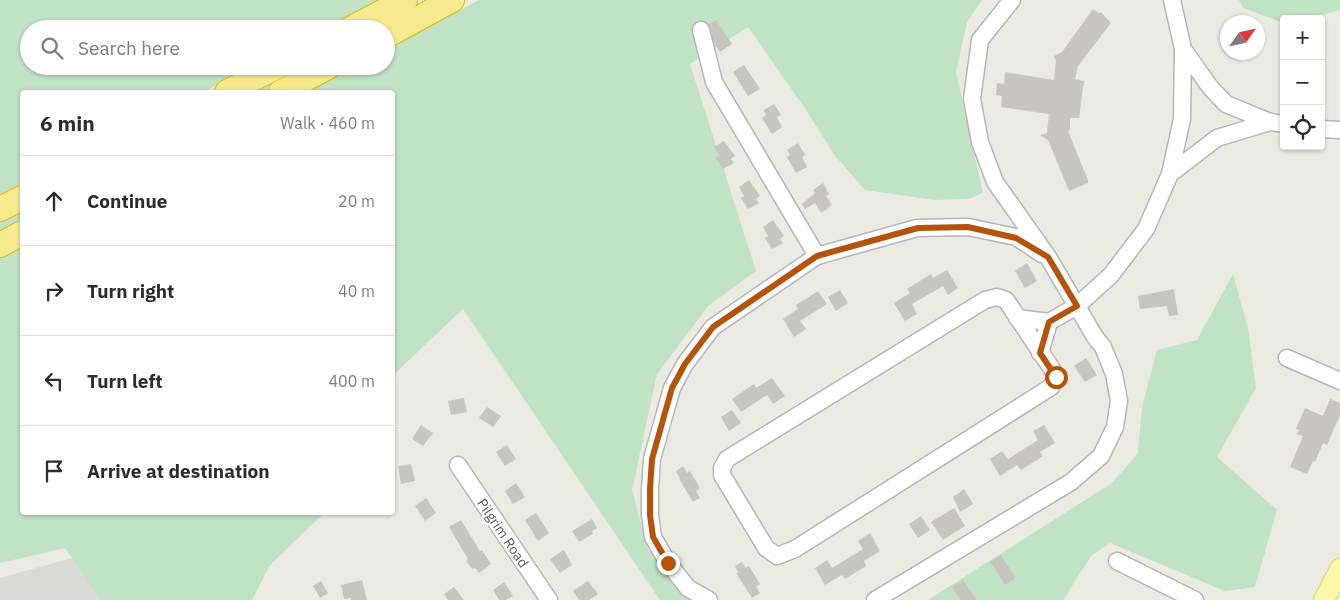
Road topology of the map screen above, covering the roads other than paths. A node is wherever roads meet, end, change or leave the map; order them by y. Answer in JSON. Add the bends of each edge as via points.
{"nodes":[{"id":1,"x":405,"y":0,"type":"edge"},
{"id":2,"x":452,"y":0,"type":"edge"},
{"id":3,"x":1012,"y":0,"type":"edge"},
{"id":4,"x":1172,"y":0,"type":"edge"},
{"id":5,"x":367,"y":20,"type":"edge"},
{"id":6,"x":701,"y":30,"type":"dead end"},
{"id":7,"x":395,"y":31,"type":"edge"},
{"id":8,"x":1183,"y":49,"type":"junction"},
{"id":9,"x":260,"y":75,"type":"edge"},
{"id":10,"x":313,"y":75,"type":"edge"},
{"id":11,"x":231,"y":90,"type":"edge"},
{"id":12,"x":285,"y":90,"type":"edge"},
{"id":13,"x":1277,"y":123,"type":"edge"},
{"id":14,"x":1325,"y":129,"type":"edge"},
{"id":15,"x":1340,"y":130,"type":"edge"},
{"id":16,"x":1170,"y":174,"type":"junction"},
{"id":17,"x":20,"y":199,"type":"edge"},
{"id":18,"x":0,"y":209,"type":"edge"},
{"id":19,"x":20,"y":233,"type":"edge"},
{"id":20,"x":0,"y":245,"type":"edge"},
{"id":21,"x":817,"y":256,"type":"junction"},
{"id":22,"x":1048,"y":257,"type":"junction"},
{"id":23,"x":1077,"y":306,"type":"junction"},
{"id":24,"x":1017,"y":318,"type":"junction"},
{"id":25,"x":1049,"y":322,"type":"junction"},
{"id":26,"x":1040,"y":353,"type":"junction"},
{"id":27,"x":1287,"y":358,"type":"dead end"},
{"id":28,"x":1340,"y":381,"type":"edge"},
{"id":29,"x":458,"y":465,"type":"dead end"},
{"id":30,"x":1117,"y":561,"type":"dead end"},
{"id":31,"x":1340,"y":569,"type":"edge"},
{"id":32,"x":549,"y":600,"type":"edge"},
{"id":33,"x":709,"y":600,"type":"edge"},
{"id":34,"x":875,"y":600,"type":"edge"},
{"id":35,"x":1195,"y":600,"type":"edge"},
{"id":36,"x":1324,"y":600,"type":"edge"}],
"edges":[{"from":1,"to":5,"type":"highway"},
{"from":2,"to":7,"type":"highway"},
{"from":3,"to":22,"type":"street","via":[[980,40],[972,100],[980,142],[995,182]]},
{"from":4,"to":8,"type":"street"},
{"from":6,"to":21,"type":"street","via":[[714,82]]},
{"from":8,"to":13,"type":"street","via":[[1210,88],[1226,104]]},
{"from":8,"to":16,"type":"street","via":[[1182,119]]},
{"from":9,"to":11,"type":"highway"},
{"from":10,"to":12,"type":"highway"},
{"from":13,"to":16,"type":"street","via":[[1217,138]]},
{"from":14,"to":15,"type":"street"},
{"from":16,"to":23,"type":"street","via":[[1146,229],[1111,275]]},
{"from":17,"to":18,"type":"highway"},
{"from":19,"to":20,"type":"highway"},
{"from":21,"to":22,"type":"street","via":[[918,228],[968,227],[1016,238]]},
{"from":21,"to":33,"type":"street","via":[[713,327],[685,364],[672,388],[652,459],[650,515],[653,537],[688,588]]},
{"from":22,"to":23,"type":"street"},
{"from":23,"to":25,"type":"street"},
{"from":23,"to":34,"type":"street","via":[[1103,347],[1120,401],[1115,427],[1101,456],[1071,482]]},
{"from":24,"to":25,"type":"street"},
{"from":24,"to":26,"type":"street"},
{"from":24,"to":26,"type":"street","via":[[1006,300],[997,297],[986,300],[727,459],[722,475],[766,548],[777,556],[795,549],[1051,387],[1056,377]]},
{"from":25,"to":26,"type":"street"},
{"from":27,"to":28,"type":"street"},
{"from":29,"to":32,"type":"street","name":"Pilgrim Road"},
{"from":30,"to":35,"type":"street"},
{"from":31,"to":36,"type":"main road"}]}
